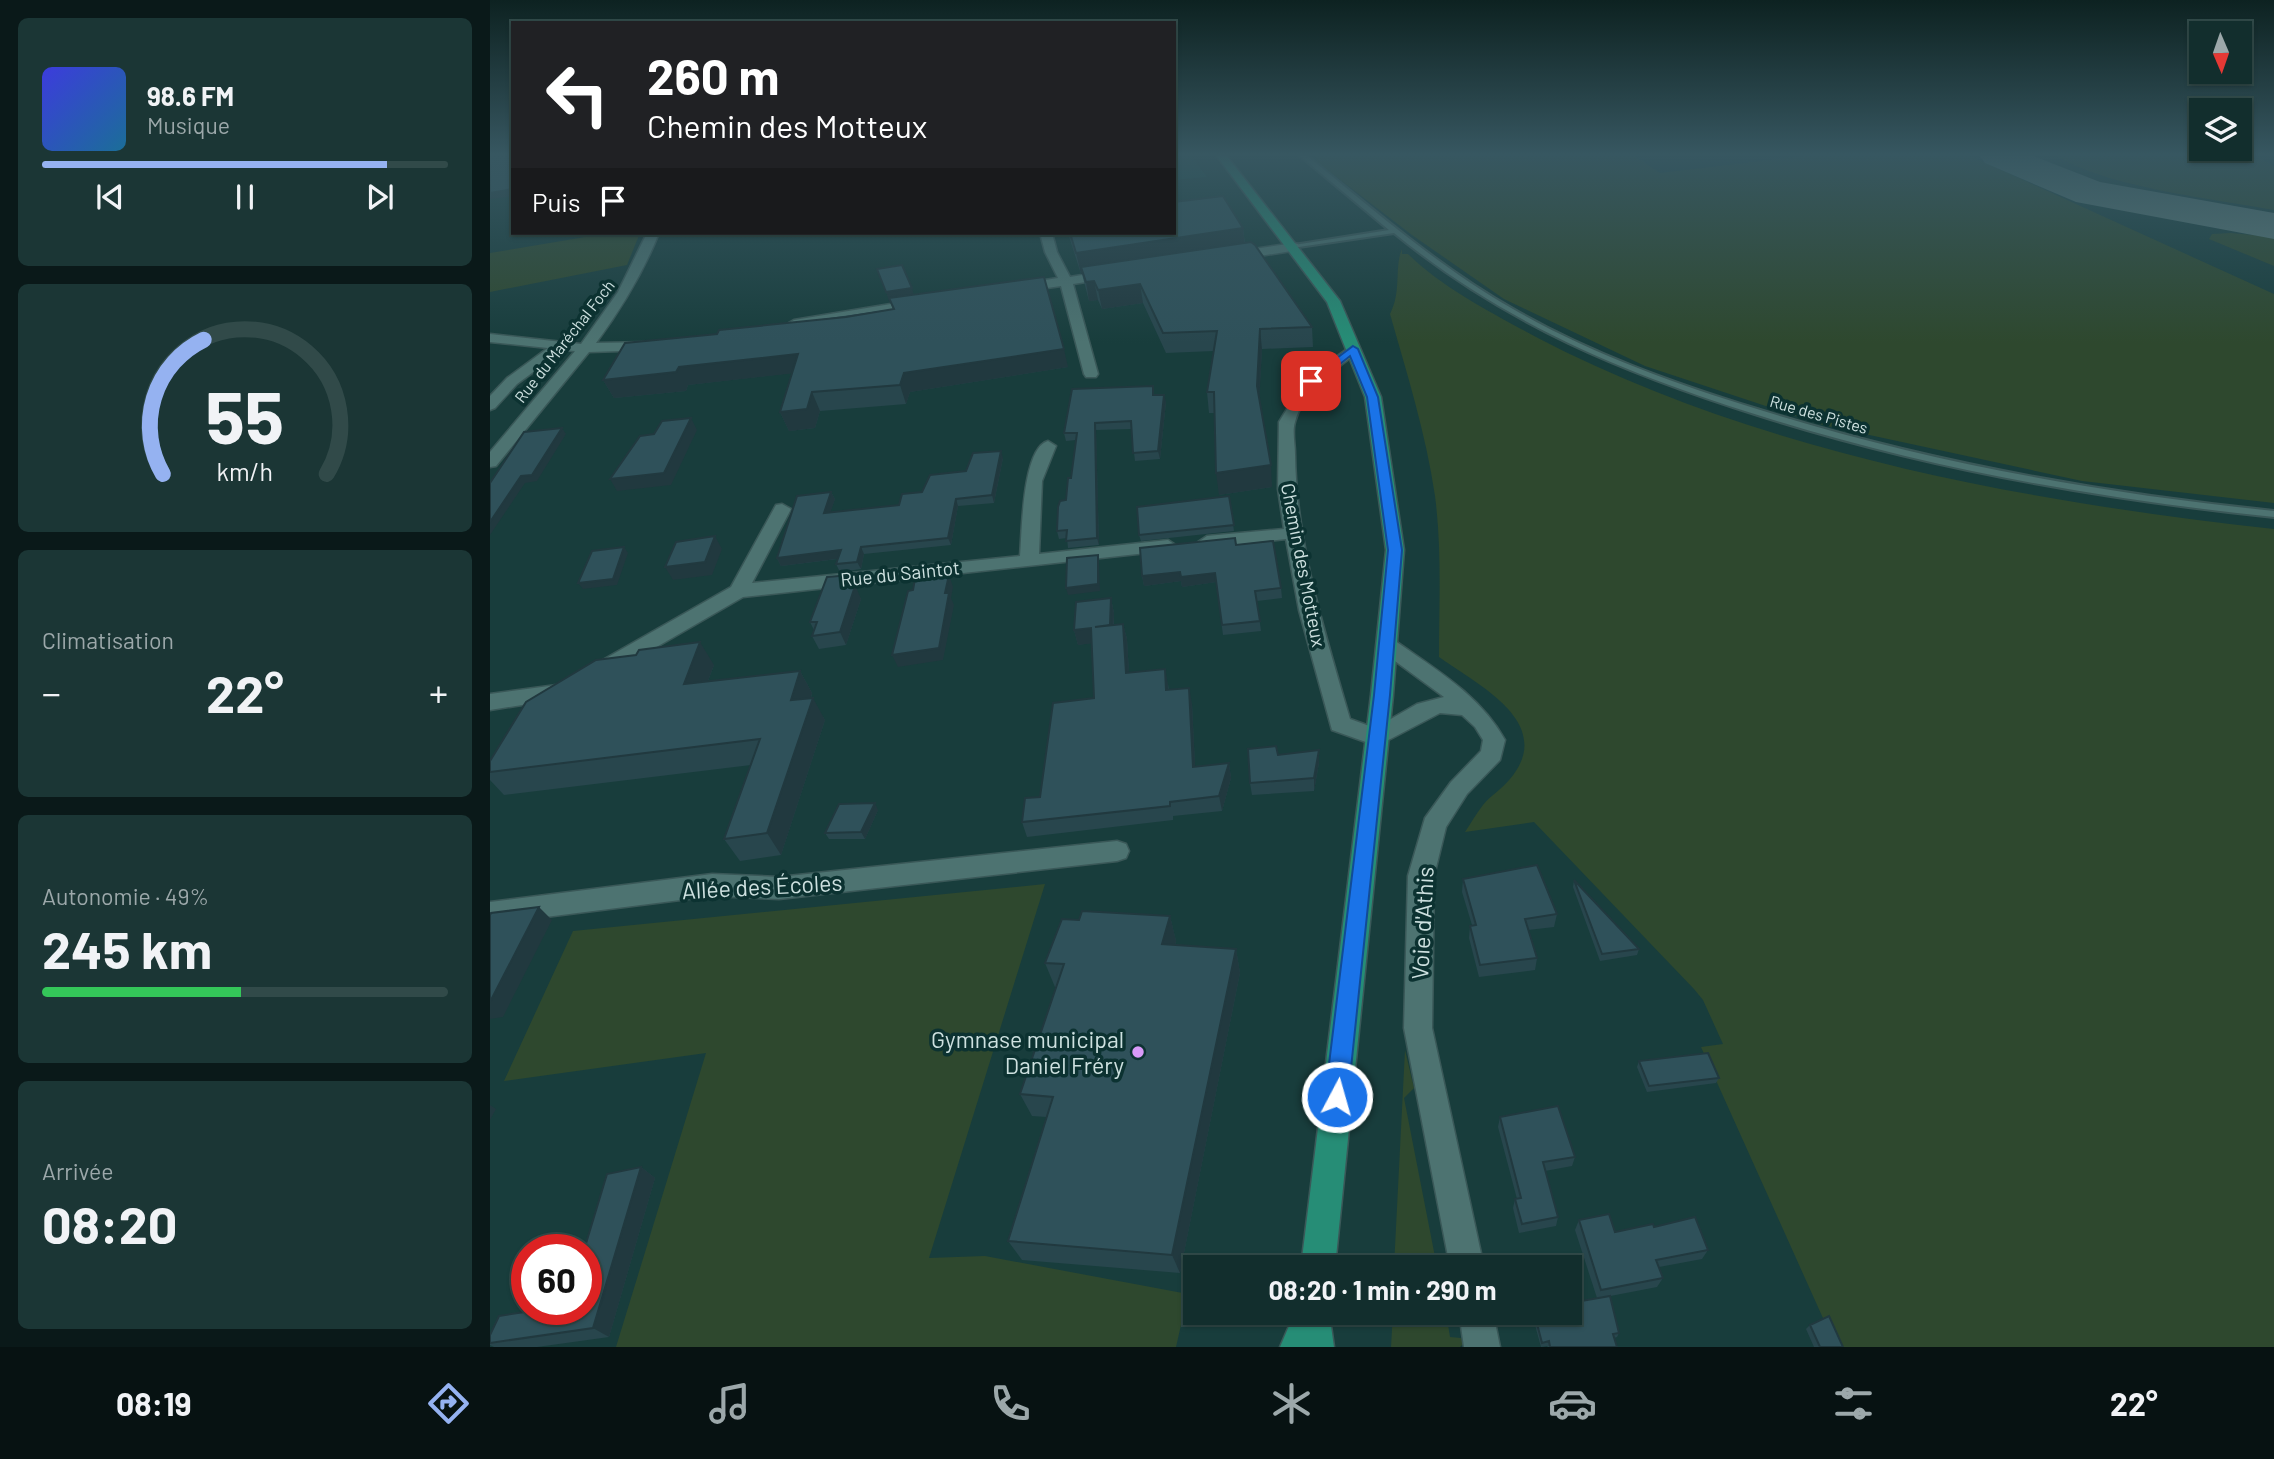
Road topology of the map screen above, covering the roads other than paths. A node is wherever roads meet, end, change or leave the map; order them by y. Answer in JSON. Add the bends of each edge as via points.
{"nodes":[{"id":1,"x":1271,"y":218,"type":"edge"},
{"id":2,"x":1380,"y":218,"type":"edge"},
{"id":3,"x":1396,"y":231,"type":"junction"},
{"id":4,"x":652,"y":235,"type":"edge"},
{"id":5,"x":1047,"y":235,"type":"edge"},
{"id":6,"x":1294,"y":247,"type":"junction"},
{"id":7,"x":1225,"y":258,"type":"edge"},
{"id":8,"x":1132,"y":271,"type":"edge"},
{"id":9,"x":1066,"y":281,"type":"junction"},
{"id":10,"x":1010,"y":289,"type":"edge"},
{"id":11,"x":942,"y":300,"type":"edge"},
{"id":12,"x":779,"y":326,"type":"edge"},
{"id":13,"x":490,"y":338,"type":"edge"},
{"id":14,"x":663,"y":345,"type":"edge"},
{"id":15,"x":561,"y":346,"type":"junction"},
{"id":16,"x":583,"y":348,"type":"junction"},
{"id":17,"x":1353,"y":349,"type":"junction"},
{"id":18,"x":1091,"y":374,"type":"dead end"},
{"id":19,"x":490,"y":405,"type":"edge"},
{"id":20,"x":1048,"y":446,"type":"dead end"},
{"id":21,"x":490,"y":462,"type":"edge"},
{"id":22,"x":782,"y":509,"type":"dead end"},
{"id":23,"x":2274,"y":514,"type":"edge"},
{"id":24,"x":1294,"y":533,"type":"junction"},
{"id":25,"x":1029,"y":559,"type":"junction"},
{"id":26,"x":738,"y":591,"type":"junction"},
{"id":27,"x":1387,"y":645,"type":"junction"},
{"id":28,"x":490,"y":702,"type":"edge"},
{"id":29,"x":1469,"y":709,"type":"junction"},
{"id":30,"x":1377,"y":738,"type":"junction"},
{"id":31,"x":1118,"y":851,"type":"dead end"},
{"id":32,"x":490,"y":913,"type":"edge"},
{"id":33,"x":1319,"y":1255,"type":"edge"},
{"id":34,"x":1465,"y":1255,"type":"edge"},
{"id":35,"x":1478,"y":1325,"type":"edge"},
{"id":36,"x":1482,"y":1347,"type":"edge"}],
"edges":[{"from":1,"to":6,"type":"main road"},
{"from":2,"to":3,"type":"lane","name":"Rue des Pistes"},
{"from":3,"to":6,"type":"lane"},
{"from":3,"to":23,"type":"lane","name":"Rue des Pistes","via":[[1458,279],[1575,344],[1676,386],[1774,418],[2003,476]]},
{"from":4,"to":16,"type":"street","name":"Rue du Maréchal Foch","via":[[629,285]]},
{"from":5,"to":9,"type":"street"},
{"from":6,"to":7,"type":"street"},
{"from":6,"to":17,"type":"main road","via":[[1333,302]]},
{"from":8,"to":9,"type":"street"},
{"from":9,"to":10,"type":"street"},
{"from":9,"to":18,"type":"street"},
{"from":11,"to":12,"type":"street"},
{"from":13,"to":15,"type":"street"},
{"from":14,"to":16,"type":"street"},
{"from":15,"to":16,"type":"street"},
{"from":15,"to":19,"type":"street","via":[[512,381]]},
{"from":16,"to":21,"type":"street","name":"Rue du Maréchal Foch"},
{"from":17,"to":24,"type":"street","name":"Chemin des Motteux","via":[[1311,381],[1287,422],[1287,489]]},
{"from":17,"to":27,"type":"main road","via":[[1373,397],[1395,550]]},
{"from":20,"to":25,"type":"street","via":[[1034,481]]},
{"from":22,"to":26,"type":"street"},
{"from":24,"to":25,"type":"street","name":"Rue du Saintot"},
{"from":24,"to":30,"type":"street","name":"Chemin des Motteux","via":[[1309,611],[1340,724]]},
{"from":25,"to":26,"type":"street","name":"Rue du Saintot"},
{"from":26,"to":28,"type":"street","name":"Rue du Saintot","via":[[563,693]]},
{"from":27,"to":29,"type":"street","name":"Voie d'Athis","via":[[1448,688]]},
{"from":27,"to":30,"type":"main road"},
{"from":29,"to":30,"type":"street","via":[[1447,703],[1426,707]]},
{"from":29,"to":34,"type":"street","name":"Voie d'Athis","via":[[1480,717],[1494,740],[1492,754],[1459,788],[1434,825],[1421,876],[1418,1028]]},
{"from":30,"to":33,"type":"main road"},
{"from":31,"to":32,"type":"street","name":"Allée des Écoles","via":[[779,888],[712,885]]},
{"from":35,"to":36,"type":"street"}]}
